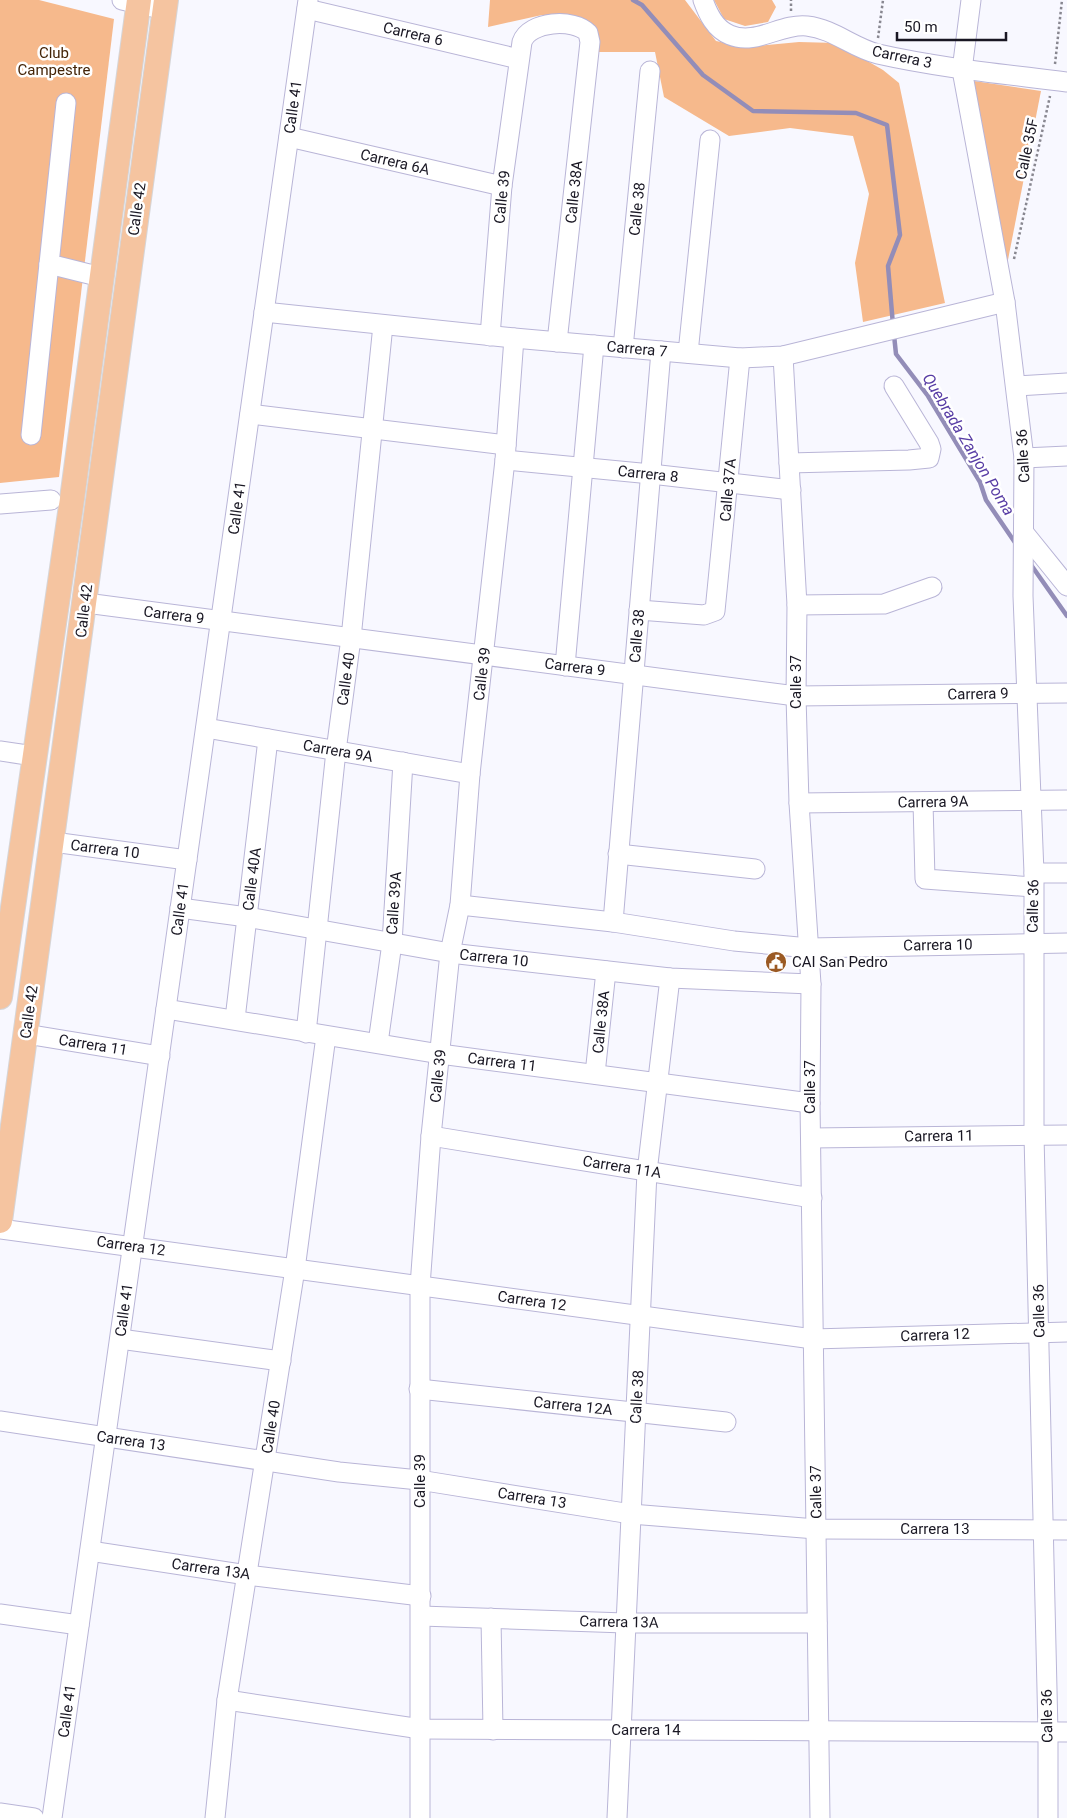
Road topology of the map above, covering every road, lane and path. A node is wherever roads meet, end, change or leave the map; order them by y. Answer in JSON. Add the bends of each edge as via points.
{"nodes":[{"id":1,"x":703,"y":0,"type":"edge"},
{"id":2,"x":883,"y":0,"type":"edge"},
{"id":3,"x":971,"y":0,"type":"edge"},
{"id":4,"x":1062,"y":0,"type":"edge"},
{"id":5,"x":133,"y":1,"type":"edge"},
{"id":6,"x":308,"y":4,"type":"edge"},
{"id":7,"x":166,"y":5,"type":"edge"},
{"id":8,"x":590,"y":42,"type":"joint"},
{"id":9,"x":877,"y":53,"type":"junction"},
{"id":10,"x":519,"y":59,"type":"junction"},
{"id":11,"x":962,"y":70,"type":"junction"},
{"id":12,"x":650,"y":71,"type":"dead end"},
{"id":13,"x":1060,"y":81,"type":"edge"},
{"id":14,"x":66,"y":103,"type":"dead end"},
{"id":15,"x":289,"y":138,"type":"junction"},
{"id":16,"x":710,"y":140,"type":"dead end"},
{"id":17,"x":502,"y":186,"type":"junction"},
{"id":18,"x":49,"y":264,"type":"junction"},
{"id":19,"x":1014,"y":264,"type":"dead end"},
{"id":20,"x":101,"y":277,"type":"junction"},
{"id":21,"x":1005,"y":302,"type":"junction"},
{"id":22,"x":264,"y":312,"type":"junction"},
{"id":23,"x":383,"y":325,"type":"junction"},
{"id":24,"x":490,"y":336,"type":"junction"},
{"id":25,"x":514,"y":338,"type":"junction"},
{"id":26,"x":558,"y":342,"type":"junction"},
{"id":27,"x":594,"y":345,"type":"junction"},
{"id":28,"x":623,"y":348,"type":"junction"},
{"id":29,"x":661,"y":351,"type":"junction"},
{"id":30,"x":688,"y":353,"type":"junction"},
{"id":31,"x":783,"y":356,"type":"junction"},
{"id":32,"x":740,"y":358,"type":"junction"},
{"id":33,"x":1067,"y":383,"type":"edge"},
{"id":34,"x":894,"y":386,"type":"dead end"},
{"id":35,"x":1017,"y":386,"type":"junction"},
{"id":36,"x":250,"y":414,"type":"junction"},
{"id":37,"x":373,"y":428,"type":"junction"},
{"id":38,"x":31,"y":435,"type":"dead end"},
{"id":39,"x":506,"y":453,"type":"junction"},
{"id":40,"x":1067,"y":456,"type":"edge"},
{"id":41,"x":1024,"y":458,"type":"junction"},
{"id":42,"x":789,"y":463,"type":"junction"},
{"id":43,"x":583,"y":468,"type":"junction"},
{"id":44,"x":650,"y":474,"type":"junction"},
{"id":45,"x":729,"y":483,"type":"junction"},
{"id":46,"x":791,"y":490,"type":"junction"},
{"id":47,"x":50,"y":500,"type":"dead end"},
{"id":48,"x":0,"y":504,"type":"edge"},
{"id":49,"x":1025,"y":541,"type":"junction"},
{"id":50,"x":1064,"y":578,"type":"edge"},
{"id":51,"x":932,"y":587,"type":"dead end"},
{"id":52,"x":86,"y":603,"type":"junction"},
{"id":53,"x":797,"y":605,"type":"junction"},
{"id":54,"x":639,"y":610,"type":"junction"},
{"id":55,"x":221,"y":621,"type":"junction"},
{"id":56,"x":351,"y":638,"type":"junction"},
{"id":57,"x":484,"y":655,"type":"junction"},
{"id":58,"x":566,"y":666,"type":"junction"},
{"id":59,"x":634,"y":674,"type":"junction"},
{"id":60,"x":1067,"y":693,"type":"edge"},
{"id":61,"x":1027,"y":694,"type":"junction"},
{"id":62,"x":796,"y":696,"type":"junction"},
{"id":63,"x":206,"y":728,"type":"junction"},
{"id":64,"x":268,"y":739,"type":"junction"},
{"id":65,"x":0,"y":751,"type":"edge"},
{"id":66,"x":336,"y":751,"type":"junction"},
{"id":67,"x":34,"y":756,"type":"junction"},
{"id":68,"x":403,"y":762,"type":"junction"},
{"id":69,"x":470,"y":774,"type":"junction"},
{"id":70,"x":1031,"y":800,"type":"junction"},
{"id":71,"x":1067,"y":800,"type":"edge"},
{"id":72,"x":923,"y":802,"type":"junction"},
{"id":73,"x":799,"y":803,"type":"junction"},
{"id":74,"x":53,"y":842,"type":"junction"},
{"id":75,"x":618,"y":854,"type":"junction"},
{"id":76,"x":187,"y":860,"type":"junction"},
{"id":77,"x":755,"y":869,"type":"dead end"},
{"id":78,"x":1067,"y":873,"type":"edge"},
{"id":79,"x":1034,"y":880,"type":"junction"},
{"id":80,"x":460,"y":905,"type":"junction"},
{"id":81,"x":180,"y":908,"type":"junction"},
{"id":82,"x":247,"y":917,"type":"junction"},
{"id":83,"x":613,"y":922,"type":"junction"},
{"id":84,"x":317,"y":929,"type":"junction"},
{"id":85,"x":392,"y":943,"type":"junction"},
{"id":86,"x":1067,"y":943,"type":"edge"},
{"id":87,"x":1033,"y":944,"type":"junction"},
{"id":88,"x":809,"y":948,"type":"junction"},
{"id":89,"x":450,"y":953,"type":"junction"},
{"id":90,"x":606,"y":971,"type":"junction"},
{"id":91,"x":670,"y":978,"type":"junction"},
{"id":92,"x":811,"y":984,"type":"junction"},
{"id":93,"x":0,"y":997,"type":"edge"},
{"id":94,"x":166,"y":1009,"type":"junction"},
{"id":95,"x":235,"y":1019,"type":"junction"},
{"id":96,"x":306,"y":1032,"type":"junction"},
{"id":97,"x":26,"y":1034,"type":"junction"},
{"id":98,"x":326,"y":1036,"type":"junction"},
{"id":99,"x":378,"y":1043,"type":"junction"},
{"id":100,"x":440,"y":1054,"type":"junction"},
{"id":101,"x":160,"y":1056,"type":"junction"},
{"id":102,"x":595,"y":1074,"type":"junction"},
{"id":103,"x":657,"y":1081,"type":"junction"},
{"id":104,"x":810,"y":1103,"type":"junction"},
{"id":105,"x":1034,"y":1135,"type":"junction"},
{"id":106,"x":1067,"y":1135,"type":"edge"},
{"id":107,"x":432,"y":1136,"type":"junction"},
{"id":108,"x":811,"y":1138,"type":"junction"},
{"id":109,"x":647,"y":1172,"type":"junction"},
{"id":110,"x":812,"y":1198,"type":"junction"},
{"id":111,"x":0,"y":1221,"type":"edge"},
{"id":112,"x":0,"y":1229,"type":"edge"},
{"id":113,"x":133,"y":1247,"type":"junction"},
{"id":114,"x":295,"y":1269,"type":"junction"},
{"id":115,"x":420,"y":1286,"type":"junction"},
{"id":116,"x":642,"y":1316,"type":"junction"},
{"id":117,"x":1040,"y":1331,"type":"junction"},
{"id":118,"x":1067,"y":1332,"type":"edge"},
{"id":119,"x":120,"y":1339,"type":"junction"},
{"id":120,"x":813,"y":1339,"type":"junction"},
{"id":121,"x":282,"y":1361,"type":"junction"},
{"id":122,"x":420,"y":1390,"type":"junction"},
{"id":123,"x":636,"y":1413,"type":"junction"},
{"id":124,"x":0,"y":1421,"type":"edge"},
{"id":125,"x":726,"y":1422,"type":"dead end"},
{"id":126,"x":106,"y":1437,"type":"junction"},
{"id":127,"x":265,"y":1461,"type":"junction"},
{"id":128,"x":419,"y":1480,"type":"junction"},
{"id":129,"x":631,"y":1514,"type":"junction"},
{"id":130,"x":816,"y":1529,"type":"junction"},
{"id":131,"x":1042,"y":1530,"type":"junction"},
{"id":132,"x":1067,"y":1530,"type":"edge"},
{"id":133,"x":90,"y":1551,"type":"junction"},
{"id":134,"x":247,"y":1575,"type":"junction"},
{"id":135,"x":421,"y":1596,"type":"junction"},
{"id":136,"x":0,"y":1614,"type":"edge"},
{"id":137,"x":421,"y":1616,"type":"junction"},
{"id":138,"x":491,"y":1618,"type":"junction"},
{"id":139,"x":625,"y":1623,"type":"junction"},
{"id":140,"x":817,"y":1623,"type":"junction"},
{"id":141,"x":79,"y":1625,"type":"junction"},
{"id":142,"x":227,"y":1700,"type":"junction"},
{"id":143,"x":421,"y":1729,"type":"junction"},
{"id":144,"x":493,"y":1730,"type":"junction"},
{"id":145,"x":621,"y":1730,"type":"junction"},
{"id":146,"x":820,"y":1731,"type":"junction"},
{"id":147,"x":1048,"y":1732,"type":"junction"},
{"id":148,"x":1067,"y":1732,"type":"edge"},
{"id":149,"x":0,"y":1813,"type":"edge"},
{"id":150,"x":34,"y":1818,"type":"edge"},
{"id":151,"x":52,"y":1818,"type":"edge"},
{"id":152,"x":215,"y":1818,"type":"edge"},
{"id":153,"x":420,"y":1818,"type":"edge"},
{"id":154,"x":617,"y":1818,"type":"edge"},
{"id":155,"x":820,"y":1818,"type":"edge"},
{"id":156,"x":1048,"y":1818,"type":"edge"}],
"edges":[{"from":1,"to":9,"type":"street","name":"Carrera 3","via":[[718,28],[728,35],[739,38],[766,35],[790,26],[806,26],[830,31]]},
{"from":2,"to":9,"type":"path"},
{"from":3,"to":11,"type":"street","name":"Calle 36"},
{"from":4,"to":13,"type":"path","name":"Calle 35F"},
{"from":5,"to":7,"type":"street"},
{"from":5,"to":20,"type":"main road","name":"Calle 42"},
{"from":6,"to":10,"type":"street","name":"Carrera 6"},
{"from":6,"to":15,"type":"street","name":"Calle 41"},
{"from":7,"to":52,"type":"main road","name":"Calle 42"},
{"from":8,"to":10,"type":"street","name":"Calle 39","via":[[588,33],[580,26],[541,26],[524,38]]},
{"from":8,"to":26,"type":"street","name":"Calle 38A"},
{"from":9,"to":11,"type":"street","name":"Carrera 3"},
{"from":10,"to":17,"type":"street","name":"Calle 39"},
{"from":11,"to":13,"type":"street","name":"Carrera 3"},
{"from":11,"to":21,"type":"street","name":"Calle 36"},
{"from":12,"to":28,"type":"street","name":"Calle 38"},
{"from":13,"to":19,"type":"path","name":"Calle 35F"},
{"from":14,"to":18,"type":"street"},
{"from":15,"to":17,"type":"street","name":"Carrera 6A"},
{"from":15,"to":22,"type":"street","name":"Calle 41"},
{"from":16,"to":30,"type":"street"},
{"from":17,"to":24,"type":"street","name":"Calle 39"},
{"from":18,"to":20,"type":"street"},
{"from":18,"to":38,"type":"street"},
{"from":20,"to":67,"type":"main road","name":"Calle 42"},
{"from":21,"to":31,"type":"street","name":"Carrera 7"},
{"from":21,"to":35,"type":"street","name":"Calle 36"},
{"from":22,"to":23,"type":"street","name":"Carrera 7"},
{"from":22,"to":36,"type":"street","name":"Calle 41"},
{"from":23,"to":24,"type":"street","name":"Carrera 7"},
{"from":23,"to":37,"type":"street","name":"Calle 40"},
{"from":24,"to":25,"type":"street","name":"Carrera 7"},
{"from":25,"to":26,"type":"street","name":"Carrera 7"},
{"from":25,"to":39,"type":"street","name":"Calle 39"},
{"from":26,"to":27,"type":"street","name":"Carrera 7"},
{"from":27,"to":28,"type":"street","name":"Carrera 7"},
{"from":27,"to":43,"type":"street"},
{"from":28,"to":29,"type":"street","name":"Carrera 7"},
{"from":29,"to":30,"type":"street","name":"Carrera 7"},
{"from":29,"to":44,"type":"street","name":"Calle 38"},
{"from":30,"to":32,"type":"street","name":"Carrera 7"},
{"from":31,"to":32,"type":"street","name":"Carrera 7"},
{"from":31,"to":42,"type":"street","name":"Calle 37"},
{"from":32,"to":45,"type":"street","name":"Calle 37A"},
{"from":33,"to":35,"type":"street"},
{"from":34,"to":42,"type":"street","via":[[929,443],[929,458]]},
{"from":35,"to":41,"type":"street","name":"Calle 36"},
{"from":36,"to":37,"type":"street","name":"Carrera 8"},
{"from":36,"to":55,"type":"street","name":"Calle 41"},
{"from":37,"to":39,"type":"street","name":"Carrera 8"},
{"from":37,"to":56,"type":"street","name":"Calle 40"},
{"from":39,"to":43,"type":"street","name":"Carrera 8"},
{"from":39,"to":57,"type":"street","name":"Calle 39"},
{"from":40,"to":41,"type":"street"},
{"from":41,"to":49,"type":"street","name":"Calle 36"},
{"from":42,"to":46,"type":"street","name":"Calle 37"},
{"from":43,"to":44,"type":"street","name":"Carrera 8"},
{"from":43,"to":58,"type":"street"},
{"from":44,"to":45,"type":"street","name":"Carrera 8"},
{"from":44,"to":54,"type":"street","name":"Calle 38"},
{"from":45,"to":46,"type":"street","name":"Carrera 8"},
{"from":45,"to":54,"type":"street","name":"Calle 37A","via":[[715,610],[704,615]]},
{"from":46,"to":53,"type":"street","name":"Calle 37"},
{"from":47,"to":48,"type":"street"},
{"from":49,"to":50,"type":"street"},
{"from":49,"to":61,"type":"street","name":"Calle 36","via":[[1023,596]]},
{"from":51,"to":53,"type":"street","via":[[884,604]]},
{"from":52,"to":55,"type":"street","name":"Carrera 9"},
{"from":52,"to":74,"type":"main road","name":"Calle 42"},
{"from":53,"to":62,"type":"street","name":"Calle 37"},
{"from":54,"to":59,"type":"street","name":"Calle 38"},
{"from":55,"to":56,"type":"street","name":"Carrera 9"},
{"from":55,"to":63,"type":"street","name":"Calle 41"},
{"from":56,"to":57,"type":"street","name":"Carrera 9"},
{"from":56,"to":66,"type":"street","name":"Calle 40"},
{"from":57,"to":58,"type":"street","name":"Carrera 9"},
{"from":57,"to":69,"type":"street","name":"Calle 39"},
{"from":58,"to":59,"type":"street","name":"Carrera 9"},
{"from":59,"to":62,"type":"street","name":"Carrera 9"},
{"from":59,"to":75,"type":"street","name":"Calle 38"},
{"from":60,"to":61,"type":"street","name":"Carrera 9"},
{"from":61,"to":62,"type":"street","name":"Carrera 9"},
{"from":61,"to":70,"type":"street","name":"Calle 36"},
{"from":62,"to":73,"type":"street","name":"Calle 37"},
{"from":63,"to":64,"type":"street","name":"Carrera 9A"},
{"from":63,"to":76,"type":"street","name":"Calle 41"},
{"from":64,"to":66,"type":"street","name":"Carrera 9A"},
{"from":64,"to":82,"type":"street","name":"Calle 40A"},
{"from":65,"to":67,"type":"street"},
{"from":66,"to":68,"type":"street","name":"Carrera 9A"},
{"from":66,"to":84,"type":"street","name":"Calle 40"},
{"from":67,"to":93,"type":"main road","name":"Calle 42"},
{"from":68,"to":69,"type":"street","name":"Carrera 9A"},
{"from":68,"to":85,"type":"street","name":"Calle 39A"},
{"from":69,"to":80,"type":"street","name":"Calle 39"},
{"from":70,"to":71,"type":"street","name":"Carrera 9A"},
{"from":70,"to":72,"type":"street","name":"Carrera 9A"},
{"from":70,"to":79,"type":"street","name":"Calle 36"},
{"from":72,"to":73,"type":"street","name":"Carrera 9A"},
{"from":72,"to":79,"type":"street","via":[[925,879]]},
{"from":73,"to":88,"type":"street","name":"Calle 37"},
{"from":74,"to":76,"type":"street","name":"Carrera 10"},
{"from":74,"to":97,"type":"main road","name":"Calle 42"},
{"from":75,"to":77,"type":"street"},
{"from":75,"to":83,"type":"street","name":"Calle 38"},
{"from":76,"to":81,"type":"street","name":"Calle 41"},
{"from":78,"to":79,"type":"street"},
{"from":79,"to":87,"type":"street","name":"Calle 36"},
{"from":80,"to":83,"type":"street","name":"Carrera 10"},
{"from":80,"to":89,"type":"street","name":"Calle 39"},
{"from":81,"to":82,"type":"street","name":"Carrera 10"},
{"from":81,"to":94,"type":"street","name":"Calle 41"},
{"from":82,"to":84,"type":"street","name":"Carrera 10"},
{"from":82,"to":95,"type":"street","name":"Calle 40A"},
{"from":83,"to":88,"type":"street","name":"Carrera 10","via":[[734,941]]},
{"from":84,"to":85,"type":"street","name":"Carrera 10"},
{"from":84,"to":96,"type":"street","name":"Calle 40"},
{"from":85,"to":89,"type":"street","name":"Carrera 10"},
{"from":85,"to":99,"type":"street","name":"Calle 39A"},
{"from":86,"to":87,"type":"street","name":"Carrera 10"},
{"from":87,"to":88,"type":"street","name":"Carrera 10"},
{"from":87,"to":105,"type":"street","name":"Calle 36"},
{"from":88,"to":92,"type":"street","name":"Calle 37"},
{"from":89,"to":90,"type":"street","name":"Carrera 10"},
{"from":89,"to":100,"type":"street","name":"Calle 39"},
{"from":90,"to":91,"type":"street","name":"Carrera 10"},
{"from":90,"to":102,"type":"street","name":"Calle 38A"},
{"from":91,"to":92,"type":"street","name":"Carrera 10"},
{"from":91,"to":103,"type":"street","name":"Calle 38"},
{"from":92,"to":104,"type":"street","name":"Calle 37"},
{"from":94,"to":95,"type":"street","name":"Carrera 11"},
{"from":94,"to":101,"type":"street","name":"Calle 41"},
{"from":95,"to":96,"type":"street","name":"Carrera 11"},
{"from":96,"to":98,"type":"street","name":"Carrera 11"},
{"from":97,"to":101,"type":"street","name":"Carrera 11"},
{"from":97,"to":111,"type":"main road","name":"Calle 42"},
{"from":98,"to":99,"type":"street","name":"Carrera 11"},
{"from":98,"to":114,"type":"street","name":"Calle 40"},
{"from":99,"to":100,"type":"street","name":"Carrera 11"},
{"from":100,"to":102,"type":"street","name":"Carrera 11"},
{"from":100,"to":107,"type":"street","name":"Calle 39"},
{"from":101,"to":113,"type":"street","name":"Calle 41"},
{"from":102,"to":103,"type":"street","name":"Carrera 11"},
{"from":103,"to":104,"type":"street","name":"Carrera 11"},
{"from":103,"to":109,"type":"street","name":"Calle 38"},
{"from":104,"to":108,"type":"street","name":"Calle 37"},
{"from":105,"to":106,"type":"street","name":"Carrera 11"},
{"from":105,"to":108,"type":"street","name":"Carrera 11"},
{"from":105,"to":117,"type":"street","name":"Calle 36"},
{"from":107,"to":109,"type":"street","name":"Carrera 11A"},
{"from":107,"to":115,"type":"street","name":"Calle 39"},
{"from":108,"to":110,"type":"street","name":"Calle 37"},
{"from":109,"to":110,"type":"street","name":"Carrera 11A"},
{"from":109,"to":116,"type":"street","name":"Calle 38"},
{"from":110,"to":120,"type":"street","name":"Calle 37"},
{"from":112,"to":113,"type":"street","name":"Carrera 12"},
{"from":113,"to":114,"type":"street","name":"Carrera 12"},
{"from":113,"to":119,"type":"street","name":"Calle 41"},
{"from":114,"to":115,"type":"street","name":"Carrera 12"},
{"from":114,"to":121,"type":"street","name":"Calle 40"},
{"from":115,"to":116,"type":"street","name":"Carrera 12"},
{"from":115,"to":122,"type":"street","name":"Calle 39"},
{"from":116,"to":120,"type":"street","name":"Carrera 12"},
{"from":116,"to":123,"type":"street","name":"Calle 38"},
{"from":117,"to":118,"type":"street","name":"Carrera 12"},
{"from":117,"to":120,"type":"street","name":"Carrera 12"},
{"from":117,"to":131,"type":"street","name":"Calle 36"},
{"from":119,"to":121,"type":"street"},
{"from":119,"to":126,"type":"street","name":"Calle 41"},
{"from":120,"to":130,"type":"street","name":"Calle 37"},
{"from":121,"to":127,"type":"street","name":"Calle 40"},
{"from":122,"to":123,"type":"street","name":"Carrera 12A"},
{"from":122,"to":128,"type":"street","name":"Calle 39"},
{"from":123,"to":125,"type":"street","name":"Carrera 12A"},
{"from":123,"to":129,"type":"street","name":"Calle 38"},
{"from":124,"to":126,"type":"street","name":"Carrera 13"},
{"from":126,"to":127,"type":"street","name":"Carrera 13"},
{"from":126,"to":133,"type":"street","name":"Calle 41"},
{"from":127,"to":128,"type":"street","name":"Carrera 13"},
{"from":127,"to":134,"type":"street","name":"Calle 40"},
{"from":128,"to":129,"type":"street","name":"Carrera 13"},
{"from":128,"to":135,"type":"street","name":"Calle 39"},
{"from":129,"to":130,"type":"street","name":"Carrera 13"},
{"from":129,"to":139,"type":"street","name":"Calle 38"},
{"from":130,"to":131,"type":"street","name":"Carrera 13"},
{"from":130,"to":140,"type":"street","name":"Calle 37"},
{"from":131,"to":132,"type":"street","name":"Carrera 13"},
{"from":131,"to":147,"type":"street","name":"Calle 36"},
{"from":133,"to":134,"type":"street","name":"Carrera 13A"},
{"from":133,"to":141,"type":"street","name":"Calle 41"},
{"from":134,"to":135,"type":"street","name":"Carrera 13A"},
{"from":134,"to":142,"type":"street","name":"Calle 40"},
{"from":135,"to":137,"type":"street","name":"Calle 39"},
{"from":136,"to":141,"type":"street"},
{"from":137,"to":138,"type":"street","name":"Carrera 13A"},
{"from":137,"to":143,"type":"street","name":"Calle 39"},
{"from":138,"to":139,"type":"street","name":"Carrera 13A"},
{"from":138,"to":144,"type":"street"},
{"from":139,"to":140,"type":"street","name":"Carrera 13A"},
{"from":139,"to":145,"type":"street","name":"Calle 38"},
{"from":140,"to":146,"type":"street","name":"Calle 37"},
{"from":141,"to":151,"type":"street","name":"Calle 41"},
{"from":142,"to":143,"type":"street","name":"Carrera 14"},
{"from":142,"to":152,"type":"street","name":"Calle 40"},
{"from":143,"to":144,"type":"street","name":"Carrera 14"},
{"from":143,"to":153,"type":"street","name":"Calle 39"},
{"from":144,"to":145,"type":"street","name":"Carrera 14"},
{"from":145,"to":146,"type":"street","name":"Carrera 14"},
{"from":145,"to":154,"type":"street","name":"Calle 38"},
{"from":146,"to":147,"type":"street","name":"Carrera 14"},
{"from":146,"to":155,"type":"street","name":"Calle 37"},
{"from":147,"to":148,"type":"street","name":"Carrera 14"},
{"from":147,"to":156,"type":"street","name":"Calle 36"},
{"from":149,"to":150,"type":"street"}]}
